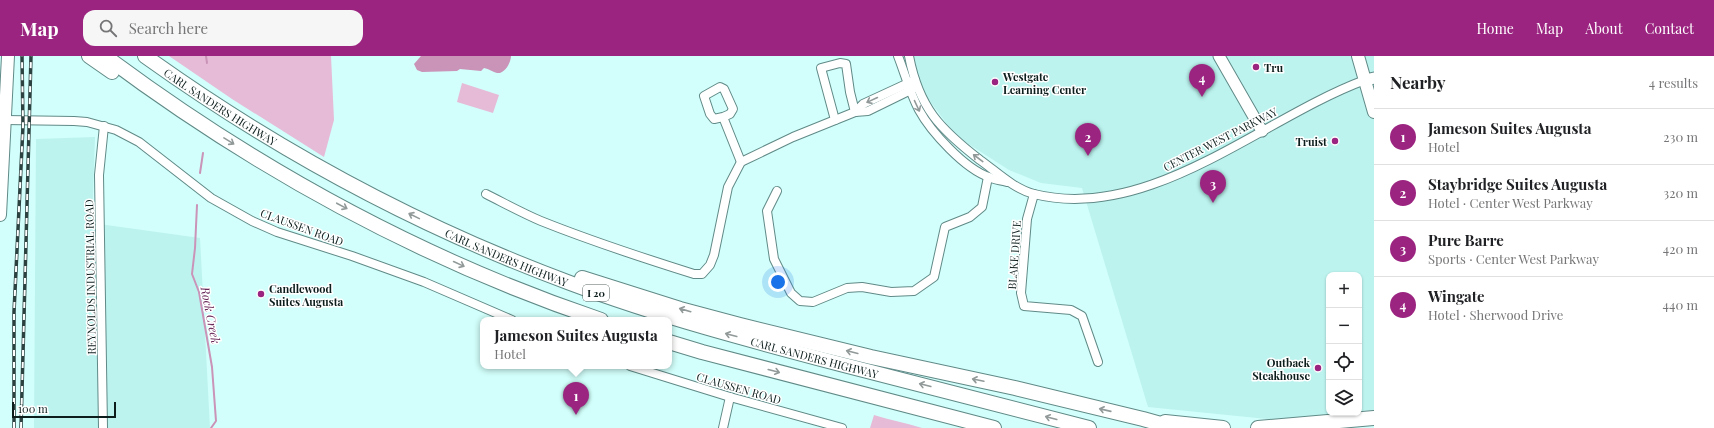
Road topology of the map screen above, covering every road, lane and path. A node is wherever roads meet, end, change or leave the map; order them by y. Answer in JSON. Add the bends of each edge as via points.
{"nodes":[{"id":1,"x":8,"y":56,"type":"edge"},
{"id":2,"x":89,"y":56,"type":"edge"},
{"id":3,"x":105,"y":56,"type":"edge"},
{"id":4,"x":146,"y":56,"type":"edge"},
{"id":5,"x":898,"y":56,"type":"edge"},
{"id":6,"x":909,"y":56,"type":"edge"},
{"id":7,"x":1220,"y":56,"type":"edge"},
{"id":8,"x":1358,"y":56,"type":"edge"},
{"id":9,"x":1370,"y":79,"type":"edge"},
{"id":10,"x":913,"y":85,"type":"junction"},
{"id":11,"x":855,"y":112,"type":"junction"},
{"id":12,"x":1374,"y":112,"type":"edge"},
{"id":13,"x":722,"y":117,"type":"dead end"},
{"id":14,"x":2,"y":120,"type":"edge"},
{"id":15,"x":834,"y":120,"type":"junction"},
{"id":16,"x":104,"y":126,"type":"junction"},
{"id":17,"x":206,"y":127,"type":"junction"},
{"id":18,"x":1262,"y":131,"type":"junction"},
{"id":19,"x":741,"y":162,"type":"junction"},
{"id":20,"x":988,"y":177,"type":"junction"},
{"id":21,"x":1009,"y":182,"type":"junction"},
{"id":22,"x":777,"y":191,"type":"dead end"},
{"id":23,"x":486,"y":194,"type":"dead end"},
{"id":24,"x":1034,"y":194,"type":"junction"},
{"id":25,"x":0,"y":215,"type":"edge"},
{"id":26,"x":440,"y":229,"type":"junction"},
{"id":27,"x":505,"y":317,"type":"edge"},
{"id":28,"x":593,"y":317,"type":"edge"},
{"id":29,"x":668,"y":317,"type":"edge"},
{"id":30,"x":672,"y":318,"type":"edge"},
{"id":31,"x":672,"y":343,"type":"edge"},
{"id":32,"x":1098,"y":362,"type":"dead end"},
{"id":33,"x":640,"y":369,"type":"edge"},
{"id":34,"x":730,"y":397,"type":"junction"},
{"id":35,"x":1374,"y":418,"type":"edge"},
{"id":36,"x":1143,"y":419,"type":"junction"},
{"id":37,"x":104,"y":428,"type":"edge"},
{"id":38,"x":723,"y":428,"type":"edge"},
{"id":39,"x":842,"y":428,"type":"edge"},
{"id":40,"x":994,"y":428,"type":"edge"},
{"id":41,"x":1088,"y":428,"type":"edge"},
{"id":42,"x":1175,"y":428,"type":"edge"},
{"id":43,"x":1223,"y":428,"type":"edge"},
{"id":44,"x":1258,"y":428,"type":"edge"}],
"edges":[{"from":1,"to":14,"type":"main road"},
{"from":2,"to":17,"type":"highway","via":[[154,100]]},
{"from":3,"to":17,"type":"highway","number":"I 20"},
{"from":26,"to":4,"type":"highway","name":"CARL SANDERS HIGHWAY","number":"I 20","one_way":true,"via":[[384,202],[292,151],[208,100]]},
{"from":5,"to":10,"type":"street","name":"CENTER WEST PARKWAY"},
{"from":6,"to":10,"type":"street","name":"CENTER WEST PARKWAY"},
{"from":7,"to":18,"type":"street"},
{"from":8,"to":9,"type":"main road"},
{"from":9,"to":12,"type":"main road"},
{"from":9,"to":18,"type":"street","name":"CENTER WEST PARKWAY","via":[[1312,104]]},
{"from":10,"to":11,"type":"street","via":[[863,104]]},
{"from":10,"to":20,"type":"street","name":"CENTER WEST PARKWAY","one_way":true,"via":[[920,111],[943,143],[966,163]]},
{"from":21,"to":10,"type":"street","name":"CENTER WEST PARKWAY","one_way":true,"via":[[948,134]]},
{"from":11,"to":15,"type":"street"},
{"from":11,"to":15,"type":"street","via":[[846,64],[821,68]]},
{"from":13,"to":19,"type":"street"},
{"from":14,"to":16,"type":"street","name":"CLAUSSEN ROAD","via":[[74,121]]},
{"from":14,"to":25,"type":"main road"},
{"from":15,"to":19,"type":"street"},
{"from":16,"to":27,"type":"street","name":"CLAUSSEN ROAD","via":[[139,142],[211,198],[252,221],[424,282]]},
{"from":16,"to":37,"type":"street","name":"REYNOLDS INDUSTRIAL ROAD","via":[[99,175]]},
{"from":17,"to":28,"type":"highway","number":"I 20","one_way":true,"via":[[323,197],[410,241],[480,274]]},
{"from":18,"to":24,"type":"street","name":"CENTER WEST PARKWAY","via":[[1187,170],[1128,192],[1106,197],[1067,199]]},
{"from":19,"to":23,"type":"street","via":[[728,187],[714,254],[710,265],[702,274],[694,274],[594,241],[540,220]]},
{"from":20,"to":21,"type":"street","name":"CENTER WEST PARKWAY"},
{"from":20,"to":22,"type":"street","via":[[982,207],[970,217],[945,228],[934,277],[914,290],[891,292],[862,287],[847,288],[814,302],[800,301],[791,293],[774,258],[767,211]]},
{"from":21,"to":24,"type":"street","name":"CENTER WEST PARKWAY"},
{"from":24,"to":32,"type":"street","name":"BLAKE DRIVE","via":[[1027,219],[1021,293],[1024,306],[1071,310],[1082,316]]},
{"from":29,"to":26,"type":"highway","name":"CARL SANDERS HIGHWAY","number":"I 20","one_way":true,"via":[[560,280]]},
{"from":36,"to":26,"type":"highway","one_way":true,"via":[[680,309],[588,280],[498,246]]},
{"from":41,"to":30,"type":"highway","name":"CARL SANDERS HIGHWAY","number":"I 20","one_way":true},
{"from":31,"to":40,"type":"highway","one_way":true},
{"from":33,"to":34,"type":"street","name":"CLAUSSEN ROAD"},
{"from":34,"to":38,"type":"street"},
{"from":34,"to":39,"type":"street","name":"CLAUSSEN ROAD"},
{"from":35,"to":44,"type":"highway"},
{"from":36,"to":42,"type":"highway"},
{"from":36,"to":43,"type":"highway"}]}
